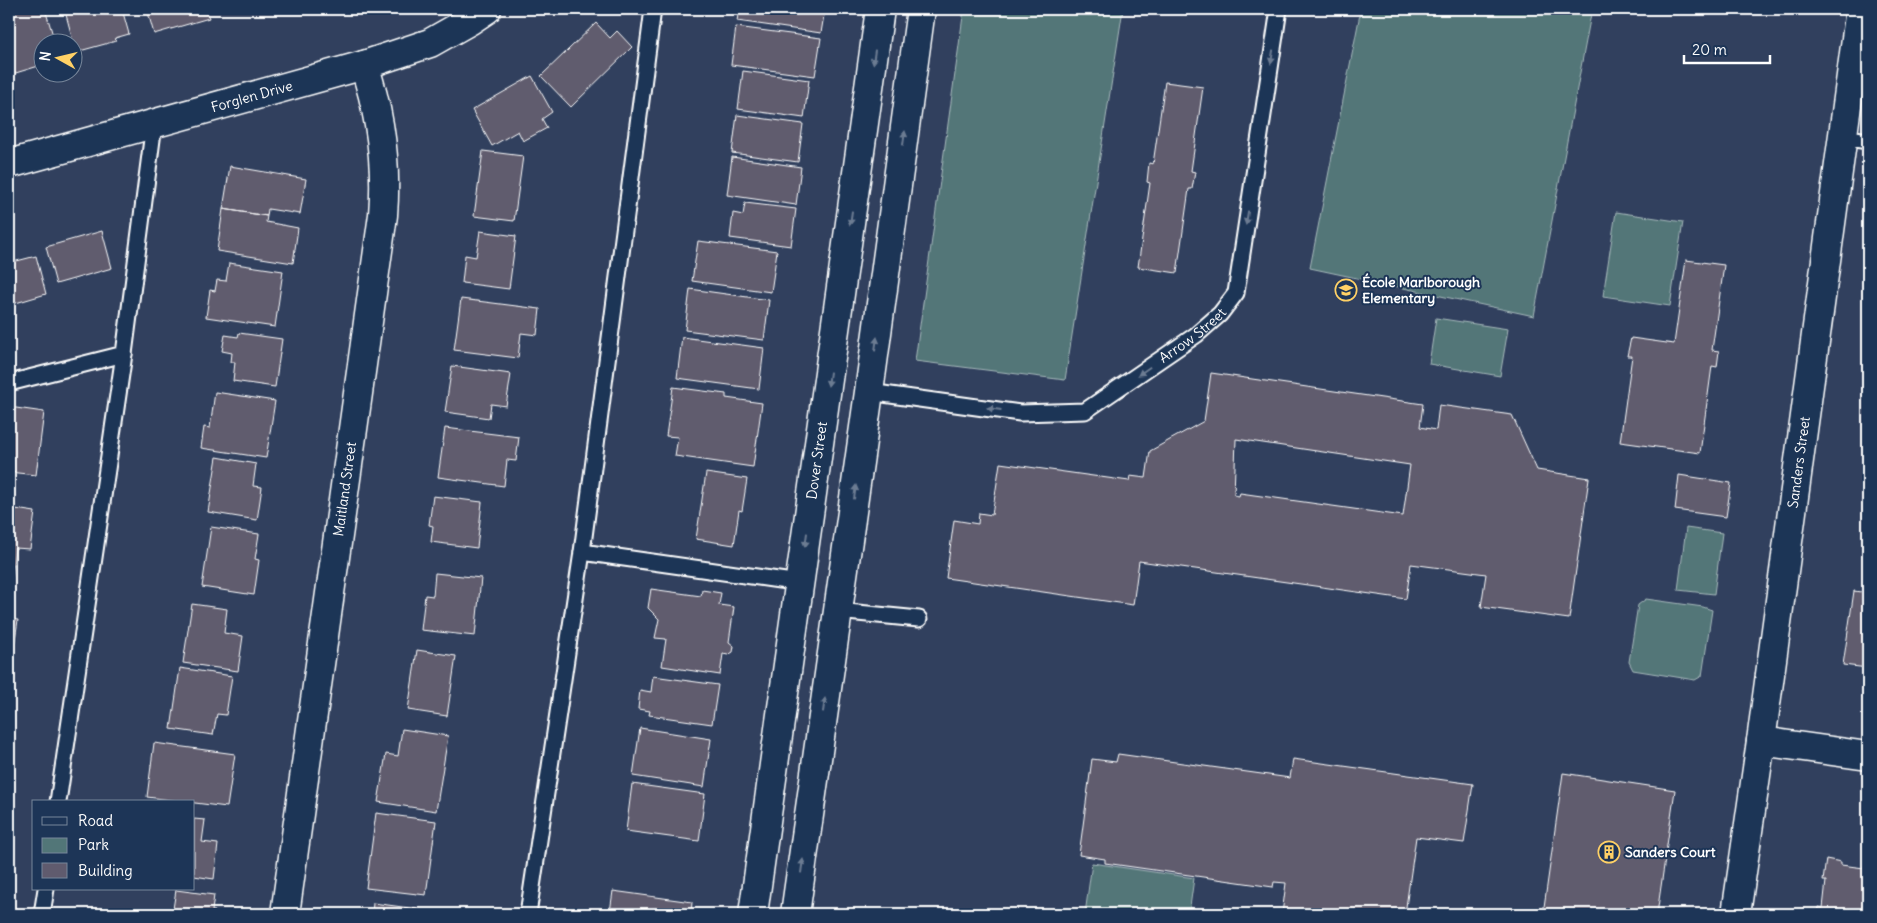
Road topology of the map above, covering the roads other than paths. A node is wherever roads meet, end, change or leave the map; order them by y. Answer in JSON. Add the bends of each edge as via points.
{"nodes":[{"id":1,"x":487,"y":9,"type":"edge"},
{"id":2,"x":653,"y":9,"type":"edge"},
{"id":3,"x":880,"y":9,"type":"edge"},
{"id":4,"x":921,"y":9,"type":"edge"},
{"id":5,"x":1279,"y":9,"type":"edge"},
{"id":6,"x":1860,"y":9,"type":"edge"},
{"id":7,"x":364,"y":65,"type":"junction"},
{"id":8,"x":154,"y":124,"type":"junction"},
{"id":9,"x":1842,"y":137,"type":"junction"},
{"id":10,"x":1868,"y":141,"type":"edge"},
{"id":11,"x":9,"y":164,"type":"edge"},
{"id":12,"x":124,"y":354,"type":"junction"},
{"id":13,"x":9,"y":383,"type":"edge"},
{"id":14,"x":869,"y":392,"type":"junction"},
{"id":15,"x":582,"y":552,"type":"junction"},
{"id":16,"x":800,"y":583,"type":"junction"},
{"id":17,"x":837,"y":611,"type":"junction"},
{"id":18,"x":919,"y":620,"type":"dead end"},
{"id":19,"x":1761,"y":741,"type":"junction"},
{"id":20,"x":1868,"y":756,"type":"edge"},
{"id":21,"x":58,"y":800,"type":"edge"},
{"id":22,"x":46,"y":890,"type":"edge"},
{"id":23,"x":42,"y":914,"type":"edge"},
{"id":24,"x":285,"y":914,"type":"edge"},
{"id":25,"x":528,"y":914,"type":"edge"},
{"id":26,"x":753,"y":914,"type":"edge"},
{"id":27,"x":795,"y":914,"type":"edge"},
{"id":28,"x":1736,"y":914,"type":"edge"}],
"edges":[{"from":1,"to":7,"type":"street","name":"Forglen Drive","via":[[430,43]]},
{"from":2,"to":15,"type":"lane"},
{"from":3,"to":16,"type":"street","name":"Dover Street","one_way":true},
{"from":14,"to":4,"type":"street","one_way":true},
{"from":5,"to":14,"type":"lane","name":"Arrow Street","one_way":true,"via":[[1236,293],[1220,314],[1196,335],[1085,411],[1020,413]]},
{"from":6,"to":9,"type":"street","name":"Sanders Street"},
{"from":7,"to":8,"type":"street","name":"Forglen Drive"},
{"from":7,"to":24,"type":"street","name":"Maitland Street","via":[[374,99],[386,186]]},
{"from":8,"to":11,"type":"street","name":"Forglen Drive"},
{"from":8,"to":12,"type":"lane"},
{"from":9,"to":10,"type":"lane"},
{"from":9,"to":19,"type":"street","name":"Sanders Street"},
{"from":12,"to":13,"type":"lane"},
{"from":12,"to":21,"type":"lane"},
{"from":17,"to":14,"type":"street","one_way":true},
{"from":15,"to":16,"type":"lane"},
{"from":15,"to":25,"type":"lane"},
{"from":16,"to":26,"type":"street","name":"Dover Street"},
{"from":17,"to":18,"type":"lane"},
{"from":27,"to":17,"type":"street","one_way":true},
{"from":19,"to":20,"type":"street"},
{"from":19,"to":28,"type":"street","name":"Sanders Street"},
{"from":22,"to":23,"type":"lane"}]}
